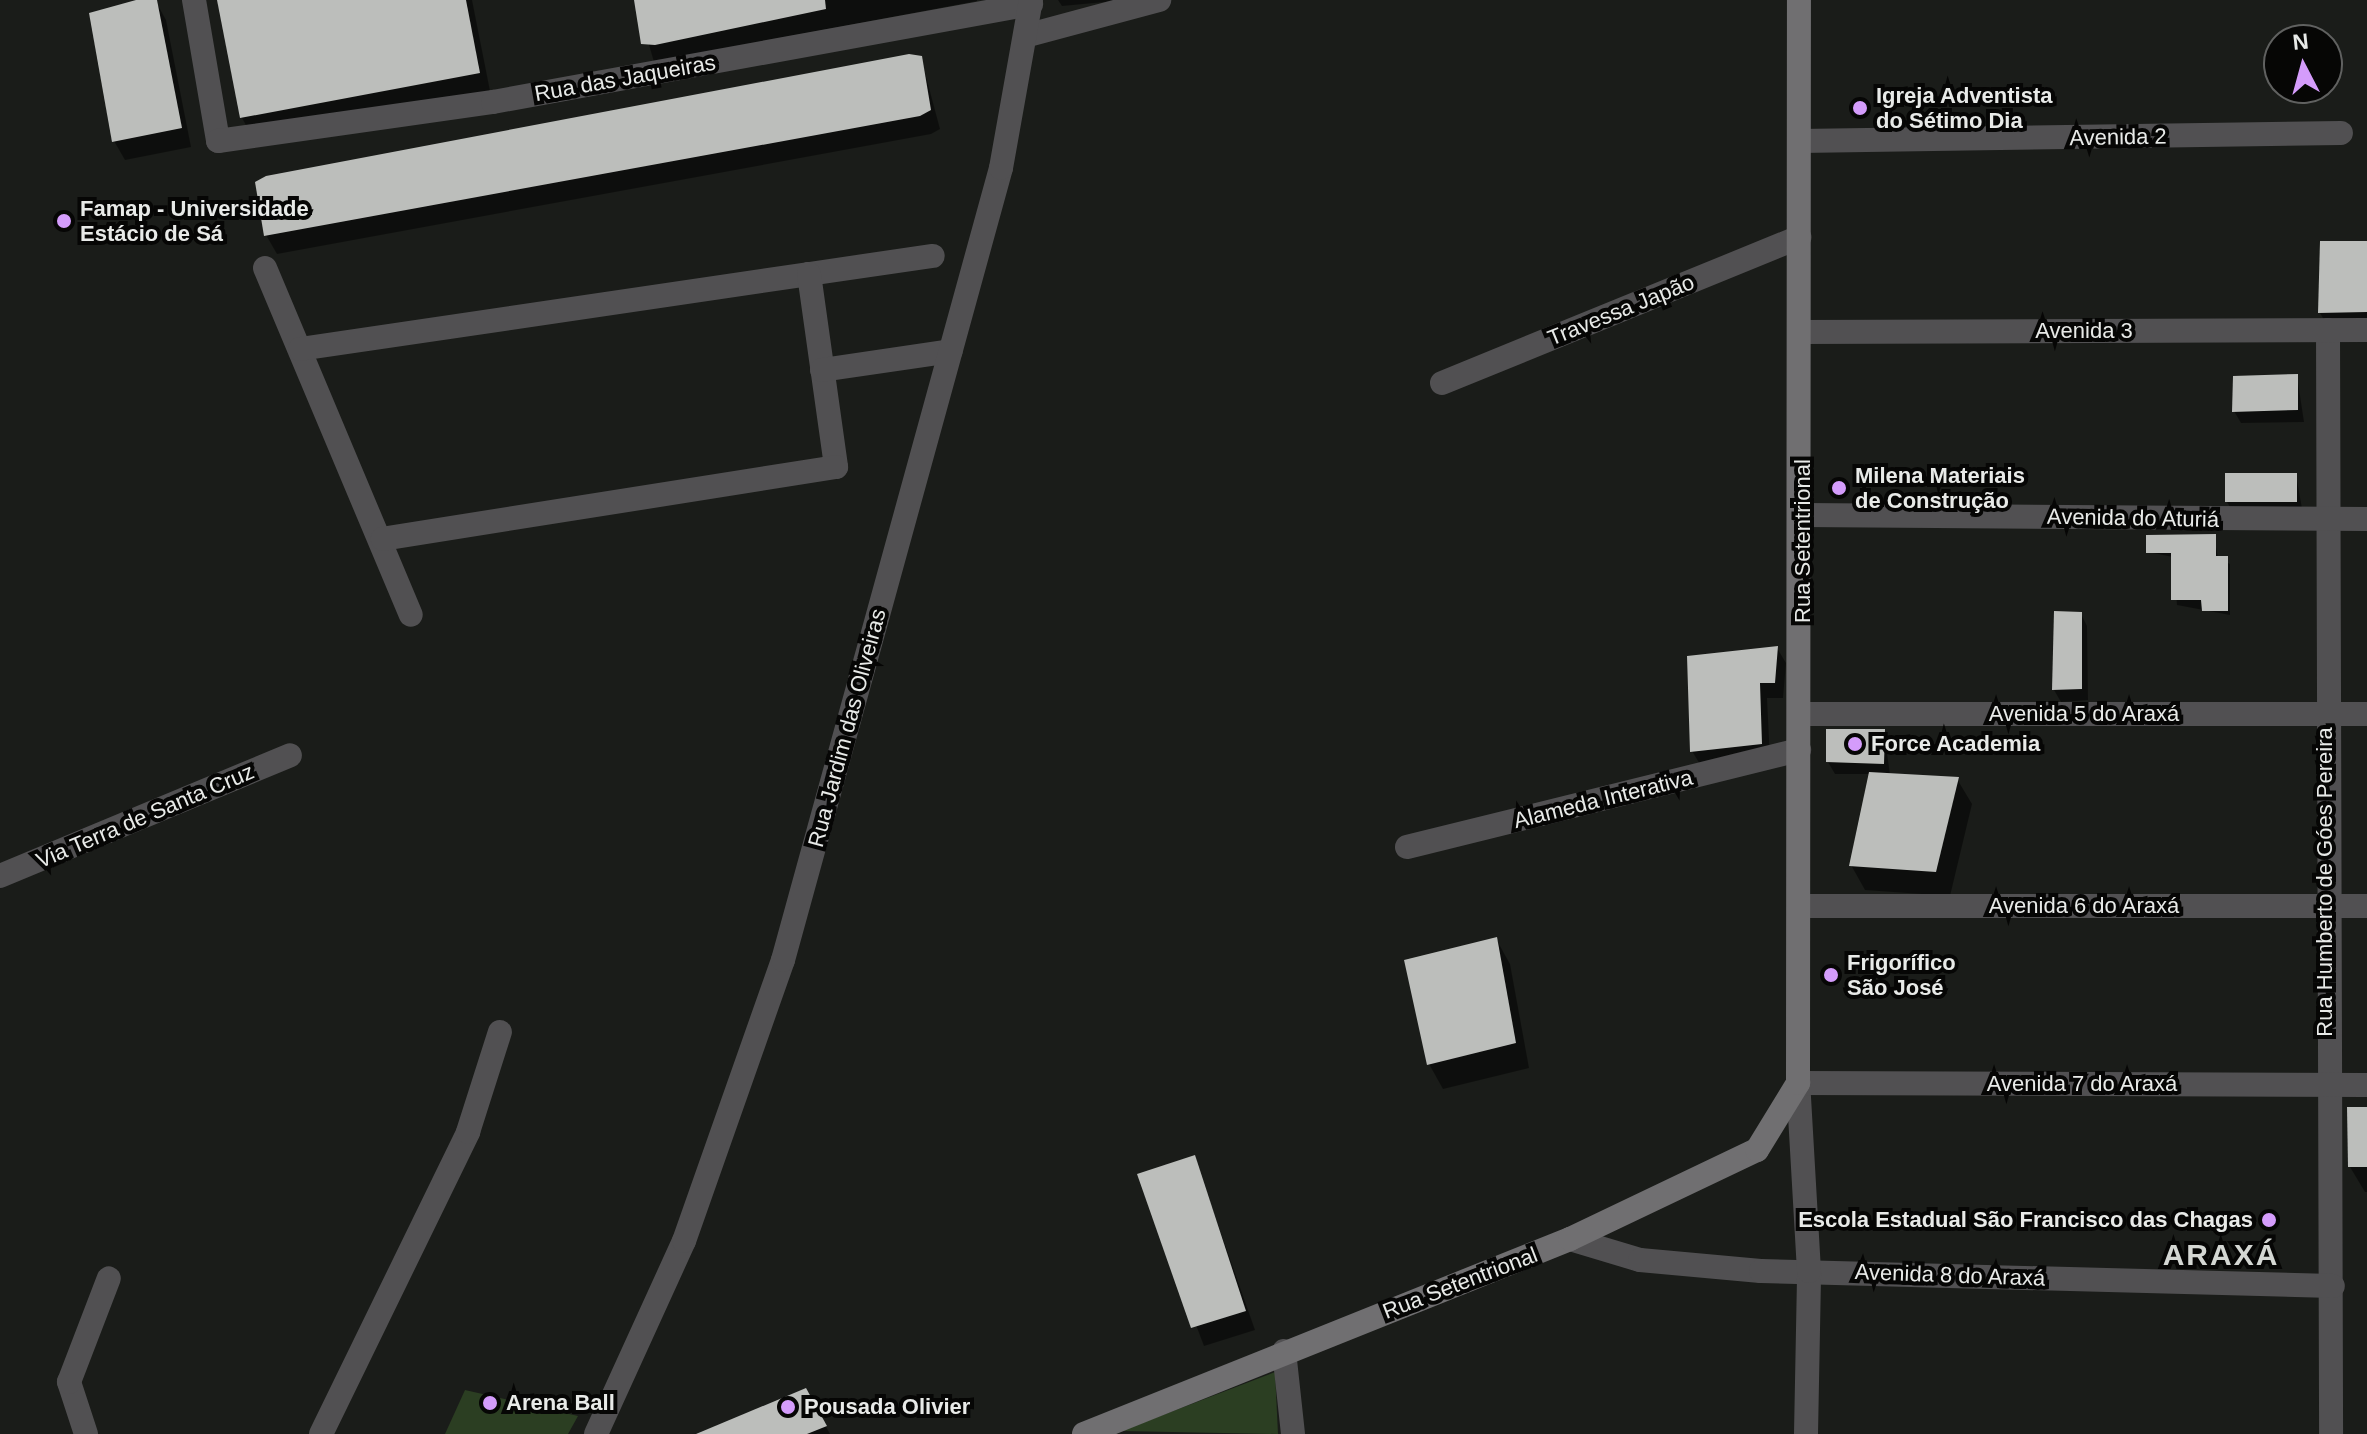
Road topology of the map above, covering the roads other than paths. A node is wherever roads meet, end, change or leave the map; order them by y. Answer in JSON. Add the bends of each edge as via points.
{"nodes":[{"id":1,"x":194,"y":0,"type":"edge"},
{"id":2,"x":1159,"y":0,"type":"edge"},
{"id":3,"x":1799,"y":0,"type":"edge"},
{"id":4,"x":1031,"y":2,"type":"edge"},
{"id":5,"x":1025,"y":36,"type":"junction"},
{"id":6,"x":2341,"y":133,"type":"dead end"},
{"id":7,"x":1800,"y":141,"type":"junction"},
{"id":8,"x":1799,"y":237,"type":"junction"},
{"id":9,"x":933,"y":256,"type":"dead end"},
{"id":10,"x":265,"y":268,"type":"dead end"},
{"id":11,"x":809,"y":274,"type":"junction"},
{"id":12,"x":2328,"y":330,"type":"junction"},
{"id":13,"x":2367,"y":330,"type":"edge"},
{"id":14,"x":1801,"y":332,"type":"junction"},
{"id":15,"x":300,"y":349,"type":"junction"},
{"id":16,"x":951,"y":351,"type":"junction"},
{"id":17,"x":822,"y":370,"type":"junction"},
{"id":18,"x":1442,"y":383,"type":"dead end"},
{"id":19,"x":1803,"y":515,"type":"junction"},
{"id":20,"x":2324,"y":519,"type":"junction"},
{"id":21,"x":2367,"y":519,"type":"edge"},
{"id":22,"x":383,"y":539,"type":"junction"},
{"id":23,"x":411,"y":615,"type":"dead end"},
{"id":24,"x":1800,"y":714,"type":"junction"},
{"id":25,"x":2324,"y":714,"type":"junction"},
{"id":26,"x":2367,"y":714,"type":"edge"},
{"id":27,"x":1799,"y":750,"type":"junction"},
{"id":28,"x":290,"y":755,"type":"dead end"},
{"id":29,"x":1407,"y":847,"type":"dead end"},
{"id":30,"x":0,"y":876,"type":"edge"},
{"id":31,"x":1802,"y":906,"type":"junction"},
{"id":32,"x":2327,"y":906,"type":"junction"},
{"id":33,"x":2367,"y":906,"type":"edge"},
{"id":34,"x":500,"y":1032,"type":"dead end"},
{"id":35,"x":1798,"y":1083,"type":"junction"},
{"id":36,"x":2325,"y":1085,"type":"junction"},
{"id":37,"x":2367,"y":1085,"type":"edge"},
{"id":38,"x":1570,"y":1239,"type":"junction"},
{"id":39,"x":1809,"y":1271,"type":"junction"},
{"id":40,"x":109,"y":1278,"type":"dead end"},
{"id":41,"x":2333,"y":1286,"type":"junction"},
{"id":42,"x":1284,"y":1351,"type":"junction"},
{"id":43,"x":86,"y":1434,"type":"edge"},
{"id":44,"x":321,"y":1434,"type":"edge"},
{"id":45,"x":596,"y":1434,"type":"edge"},
{"id":46,"x":1084,"y":1434,"type":"edge"},
{"id":47,"x":1293,"y":1434,"type":"edge"},
{"id":48,"x":1806,"y":1434,"type":"edge"},
{"id":49,"x":2331,"y":1434,"type":"edge"}],
"edges":[{"from":1,"to":4,"type":"street","name":"Rua das Jaqueiras","via":[[218,141],[493,102]]},
{"from":2,"to":5,"type":"street"},
{"from":3,"to":7,"type":"street","name":"Rua Setentrional"},
{"from":4,"to":5,"type":"street","name":"Rua Jardim das Oliveiras"},
{"from":5,"to":16,"type":"street","name":"Rua Jardim das Oliveiras","via":[[1001,168]]},
{"from":6,"to":7,"type":"street","name":"Avenida 2"},
{"from":7,"to":8,"type":"street","name":"Rua Setentrional"},
{"from":8,"to":14,"type":"street","name":"Rua Setentrional"},
{"from":8,"to":18,"type":"street","name":"Travessa Japão"},
{"from":9,"to":11,"type":"street"},
{"from":10,"to":15,"type":"street"},
{"from":11,"to":15,"type":"street"},
{"from":11,"to":17,"type":"street"},
{"from":12,"to":13,"type":"street","name":"Avenida 3"},
{"from":12,"to":14,"type":"street","name":"Avenida 3"},
{"from":12,"to":20,"type":"street","name":"Rua Humberto de Góes Pereira"},
{"from":14,"to":19,"type":"street","name":"Rua Setentrional"},
{"from":15,"to":22,"type":"street"},
{"from":16,"to":17,"type":"street"},
{"from":16,"to":45,"type":"street","name":"Rua Jardim das Oliveiras","via":[[783,960],[684,1241]]},
{"from":17,"to":22,"type":"street","via":[[836,467]]},
{"from":19,"to":20,"type":"street","name":"Avenida do Aturiá"},
{"from":19,"to":24,"type":"street","name":"Rua Setentrional"},
{"from":20,"to":21,"type":"street","name":"Avenida do Aturiá"},
{"from":20,"to":25,"type":"street","name":"Rua Humberto de Góes Pereira"},
{"from":22,"to":23,"type":"street"},
{"from":24,"to":25,"type":"street","name":"Avenida 5 do Araxá"},
{"from":24,"to":27,"type":"street","name":"Rua Setentrional"},
{"from":25,"to":26,"type":"street","name":"Avenida 5 do Araxá"},
{"from":25,"to":32,"type":"street","name":"Rua Humberto de Góes Pereira"},
{"from":27,"to":29,"type":"street","name":"Alameda Interativa"},
{"from":27,"to":31,"type":"street","name":"Rua Setentrional"},
{"from":28,"to":30,"type":"street","name":"Via Terra de Santa Cruz"},
{"from":31,"to":32,"type":"street","name":"Avenida 6 do Araxá"},
{"from":31,"to":35,"type":"street","name":"Rua Setentrional"},
{"from":32,"to":33,"type":"street","name":"Avenida 6 do Araxá"},
{"from":32,"to":36,"type":"street","name":"Rua Humberto de Góes Pereira"},
{"from":34,"to":44,"type":"street","via":[[468,1132]]},
{"from":35,"to":36,"type":"street","name":"Avenida 7 do Araxá"},
{"from":35,"to":38,"type":"street","name":"Rua Setentrional","via":[[1757,1150]]},
{"from":35,"to":39,"type":"street","name":"Rua Setentrional"},
{"from":36,"to":37,"type":"street","name":"Avenida 7 do Araxá"},
{"from":36,"to":41,"type":"street","name":"Rua Humberto de Góes Pereira"},
{"from":38,"to":39,"type":"street","name":"Avenida 8 do Araxá","via":[[1661,1264]]},
{"from":38,"to":42,"type":"street","name":"Rua Setentrional"},
{"from":39,"to":41,"type":"street","name":"Avenida 8 do Araxá"},
{"from":39,"to":48,"type":"street","name":"Rua Setentrional"},
{"from":40,"to":43,"type":"street","via":[[69,1382]]},
{"from":41,"to":49,"type":"street","name":"Rua Humberto de Góes Pereira"},
{"from":42,"to":46,"type":"street","name":"Rua Setentrional"},
{"from":42,"to":47,"type":"street"}]}
